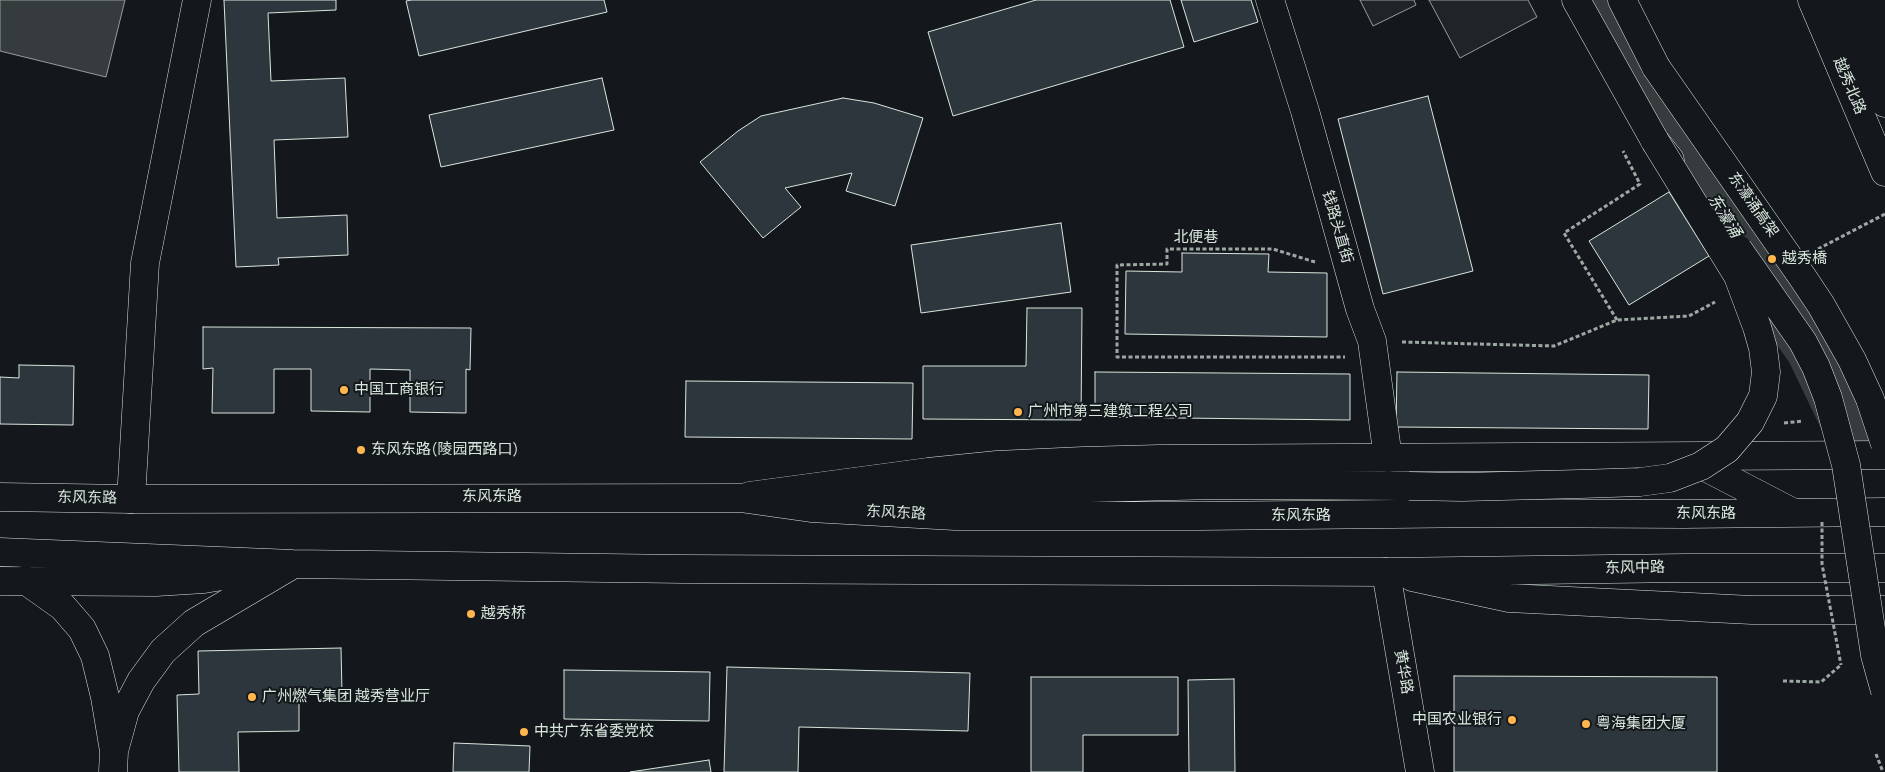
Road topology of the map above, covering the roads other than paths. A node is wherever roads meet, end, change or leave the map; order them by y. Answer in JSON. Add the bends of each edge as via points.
{"nodes":[{"id":1,"x":198,"y":0,"type":"edge"},
{"id":2,"x":1270,"y":0,"type":"edge"},
{"id":3,"x":1576,"y":0,"type":"edge"},
{"id":4,"x":1598,"y":0,"type":"edge"},
{"id":5,"x":1622,"y":0,"type":"edge"},
{"id":6,"x":1641,"y":0,"type":"edge"},
{"id":7,"x":1812,"y":0,"type":"edge"},
{"id":8,"x":1841,"y":0,"type":"edge"},
{"id":9,"x":1856,"y":0,"type":"edge"},
{"id":10,"x":1876,"y":0,"type":"edge"},
{"id":11,"x":1885,"y":20,"type":"edge"},
{"id":12,"x":1656,"y":67,"type":"junction"},
{"id":13,"x":1885,"y":67,"type":"edge"},
{"id":14,"x":1885,"y":103,"type":"edge"},
{"id":15,"x":1655,"y":141,"type":"junction"},
{"id":16,"x":1885,"y":172,"type":"edge"},
{"id":17,"x":1727,"y":234,"type":"junction"},
{"id":18,"x":1885,"y":444,"type":"edge"},
{"id":19,"x":1885,"y":455,"type":"edge"},
{"id":20,"x":1686,"y":457,"type":"junction"},
{"id":21,"x":1388,"y":458,"type":"junction"},
{"id":22,"x":0,"y":497,"type":"edge"},
{"id":23,"x":740,"y":498,"type":"junction"},
{"id":24,"x":131,"y":499,"type":"junction"},
{"id":25,"x":1885,"y":512,"type":"edge"},
{"id":26,"x":1794,"y":513,"type":"junction"},
{"id":27,"x":0,"y":552,"type":"edge"},
{"id":28,"x":294,"y":564,"type":"junction"},
{"id":29,"x":1885,"y":568,"type":"edge"},
{"id":30,"x":1386,"y":572,"type":"junction"},
{"id":31,"x":13,"y":581,"type":"edge"},
{"id":32,"x":1885,"y":610,"type":"edge"},
{"id":33,"x":1885,"y":691,"type":"edge"},
{"id":34,"x":114,"y":761,"type":"edge"},
{"id":35,"x":1420,"y":772,"type":"edge"}],
"edges":[{"from":1,"to":24,"type":"main road","via":[[144,262]]},
{"from":2,"to":21,"type":"main road","name":"钱路头直街","via":[[1373,349]]},
{"from":3,"to":15,"type":"main road"},
{"from":4,"to":17,"type":"main road","via":[[1602,20],[1623,63]]},
{"from":5,"to":12,"type":"main road","name":"东濠涌高架"},
{"from":6,"to":12,"type":"main road","via":[[1644,26]]},
{"from":7,"to":16,"type":"main road","name":"越秀北路"},
{"from":8,"to":14,"type":"main road"},
{"from":9,"to":13,"type":"main road"},
{"from":10,"to":11,"type":"main road"},
{"from":12,"to":18,"type":"main road","name":"东濠涌高架","bridge":true,"via":[[1833,326],[1870,399]]},
{"from":15,"to":17,"type":"main road","bridge":true},
{"from":15,"to":23,"type":"main road","bridge":true,"via":[[1738,276],[1763,348],[1766,372],[1762,396],[1750,422],[1727,449],[1701,466],[1670,478],[1580,484],[1207,485]]},
{"from":17,"to":33,"type":"main road","bridge":true,"via":[[1803,342],[1828,398],[1846,465],[1875,655]]},
{"from":19,"to":20,"type":"main road"},
{"from":20,"to":21,"type":"main road"},
{"from":20,"to":26,"type":"main road"},
{"from":21,"to":23,"type":"main road","via":[[1158,459],[997,465],[857,480]]},
{"from":22,"to":24,"type":"main road","name":"东风东路"},
{"from":23,"to":24,"type":"main road","name":"东风东路"},
{"from":23,"to":26,"type":"main road","name":"东风东路","via":[[811,508],[955,516]]},
{"from":25,"to":26,"type":"main road"},
{"from":27,"to":28,"type":"main road"},
{"from":28,"to":30,"type":"main road","via":[[684,570]]},
{"from":28,"to":31,"type":"main road","via":[[204,579],[156,582]]},
{"from":28,"to":34,"type":"main road","via":[[194,623],[162,651],[125,712]]},
{"from":29,"to":30,"type":"main road","name":"东风中路"},
{"from":30,"to":32,"type":"main road","via":[[1509,598],[1752,610]]},
{"from":30,"to":35,"type":"main road","name":"黄华路"},
{"from":31,"to":34,"type":"main road","via":[[63,607],[82,629],[95,656],[105,697]]}]}
